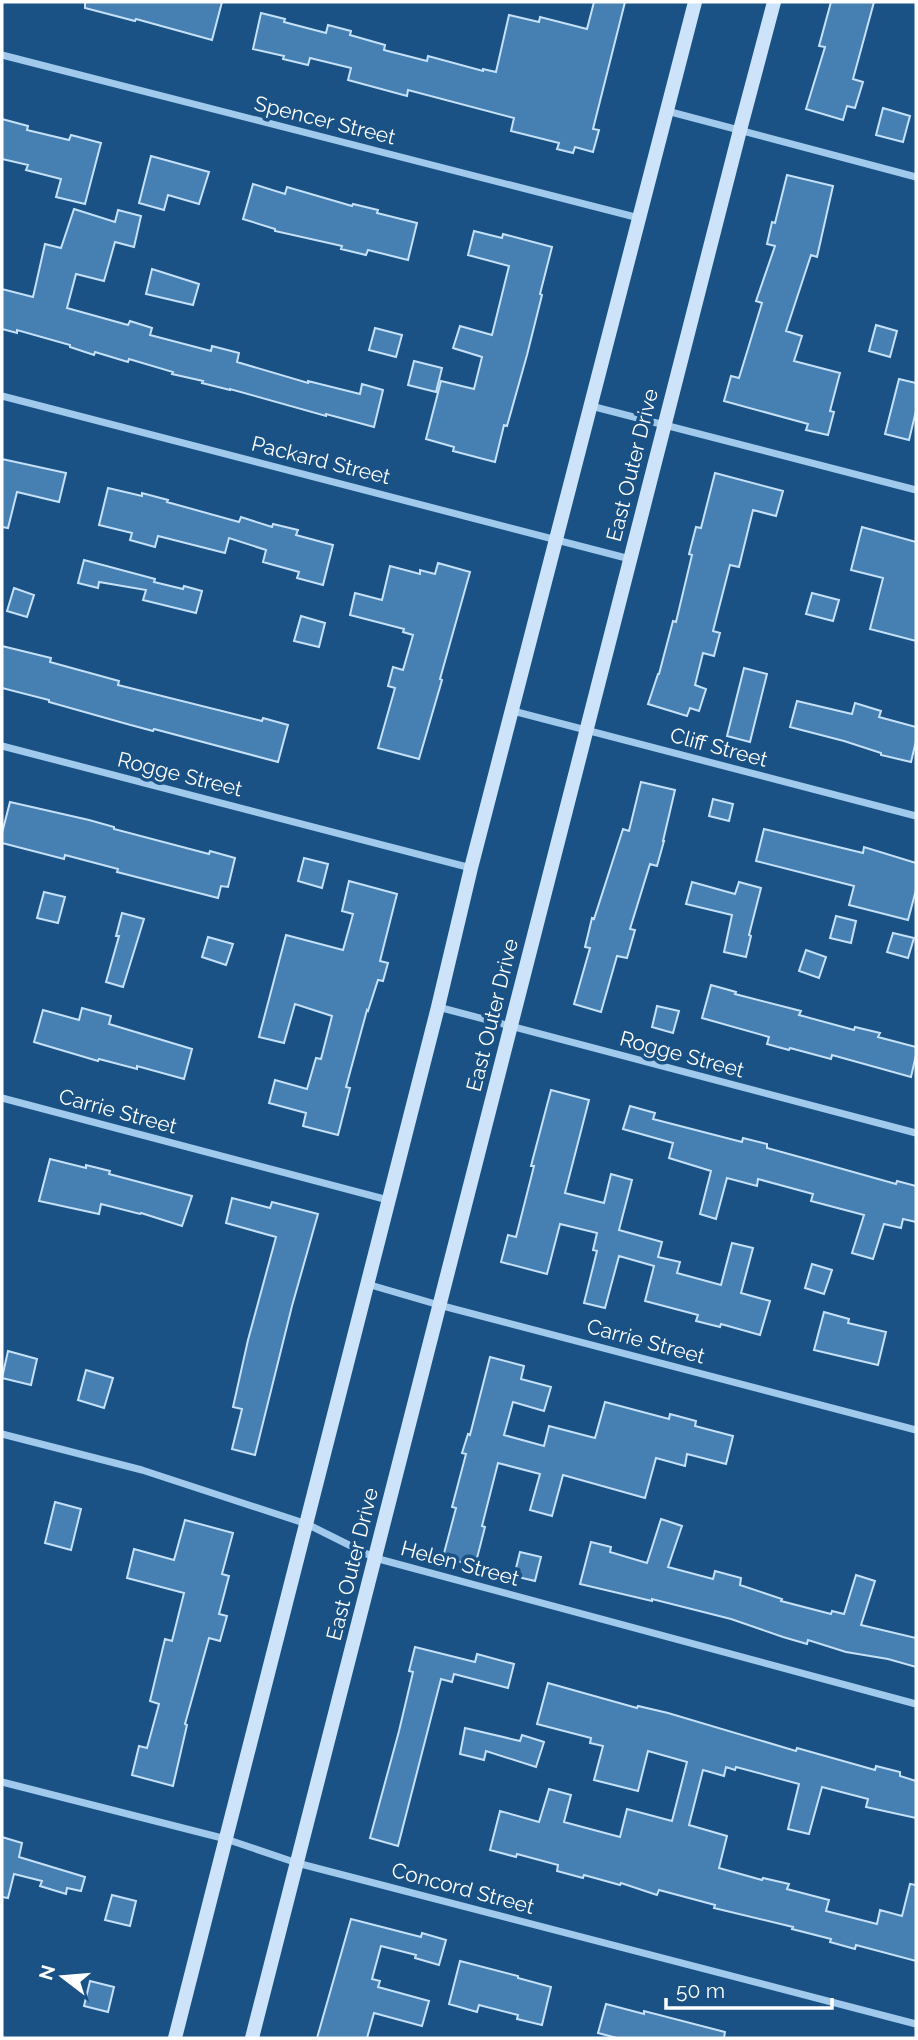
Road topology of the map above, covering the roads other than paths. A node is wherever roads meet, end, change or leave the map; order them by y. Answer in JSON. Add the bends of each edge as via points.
{"nodes":[{"id":1,"x":695,"y":2,"type":"edge"},
{"id":2,"x":774,"y":2,"type":"edge"},
{"id":3,"x":2,"y":55,"type":"edge"},
{"id":4,"x":667,"y":111,"type":"junction"},
{"id":5,"x":740,"y":130,"type":"junction"},
{"id":6,"x":916,"y":177,"type":"edge"},
{"id":7,"x":640,"y":218,"type":"junction"},
{"id":8,"x":2,"y":396,"type":"edge"},
{"id":9,"x":591,"y":406,"type":"junction"},
{"id":10,"x":665,"y":424,"type":"junction"},
{"id":11,"x":916,"y":490,"type":"edge"},
{"id":12,"x":557,"y":539,"type":"junction"},
{"id":13,"x":630,"y":559,"type":"junction"},
{"id":14,"x":513,"y":711,"type":"junction"},
{"id":15,"x":586,"y":730,"type":"junction"},
{"id":16,"x":2,"y":746,"type":"edge"},
{"id":17,"x":916,"y":816,"type":"edge"},
{"id":18,"x":471,"y":868,"type":"junction"},
{"id":19,"x":439,"y":1007,"type":"junction"},
{"id":20,"x":510,"y":1027,"type":"junction"},
{"id":21,"x":2,"y":1098,"type":"edge"},
{"id":22,"x":916,"y":1133,"type":"edge"},
{"id":23,"x":388,"y":1200,"type":"junction"},
{"id":24,"x":367,"y":1284,"type":"junction"},
{"id":25,"x":439,"y":1305,"type":"junction"},
{"id":26,"x":916,"y":1430,"type":"edge"},
{"id":27,"x":2,"y":1434,"type":"edge"},
{"id":28,"x":307,"y":1524,"type":"junction"},
{"id":29,"x":375,"y":1558,"type":"junction"},
{"id":30,"x":916,"y":1704,"type":"edge"},
{"id":31,"x":2,"y":1782,"type":"edge"},
{"id":32,"x":226,"y":1839,"type":"junction"},
{"id":33,"x":297,"y":1863,"type":"junction"},
{"id":34,"x":916,"y":2024,"type":"edge"},
{"id":35,"x":175,"y":2038,"type":"edge"},
{"id":36,"x":252,"y":2038,"type":"edge"}],
"edges":[{"from":1,"to":4,"type":"main road"},
{"from":2,"to":5,"type":"main road","name":"East Outer Drive"},
{"from":3,"to":7,"type":"street","name":"Spencer Street"},
{"from":4,"to":5,"type":"street"},
{"from":4,"to":7,"type":"main road"},
{"from":5,"to":6,"type":"street"},
{"from":5,"to":10,"type":"main road","name":"East Outer Drive"},
{"from":7,"to":9,"type":"main road"},
{"from":8,"to":12,"type":"street","name":"Packard Street"},
{"from":9,"to":10,"type":"street"},
{"from":9,"to":12,"type":"main road"},
{"from":10,"to":11,"type":"street"},
{"from":10,"to":13,"type":"main road","name":"East Outer Drive"},
{"from":12,"to":13,"type":"street","name":"Packard Street"},
{"from":12,"to":14,"type":"main road"},
{"from":13,"to":15,"type":"main road","name":"East Outer Drive"},
{"from":14,"to":15,"type":"street","name":"Cliff Street"},
{"from":14,"to":18,"type":"main road"},
{"from":15,"to":17,"type":"street","name":"Cliff Street"},
{"from":15,"to":20,"type":"main road","name":"East Outer Drive"},
{"from":16,"to":18,"type":"street","name":"Rogge Street"},
{"from":18,"to":19,"type":"main road"},
{"from":19,"to":20,"type":"street","name":"Rogge Street"},
{"from":19,"to":23,"type":"main road"},
{"from":20,"to":22,"type":"street","name":"Rogge Street"},
{"from":20,"to":25,"type":"main road","name":"East Outer Drive"},
{"from":21,"to":23,"type":"street","name":"Carrie Street"},
{"from":23,"to":24,"type":"main road"},
{"from":24,"to":25,"type":"street","name":"Carrie Street"},
{"from":24,"to":28,"type":"main road"},
{"from":25,"to":26,"type":"street","name":"Carrie Street"},
{"from":25,"to":29,"type":"main road","name":"East Outer Drive"},
{"from":27,"to":28,"type":"street","name":"Helen Street","via":[[142,1471]]},
{"from":28,"to":29,"type":"street","name":"Helen Street"},
{"from":28,"to":32,"type":"main road"},
{"from":29,"to":30,"type":"street","name":"Helen Street"},
{"from":29,"to":33,"type":"main road","name":"East Outer Drive"},
{"from":31,"to":32,"type":"street","name":"Concord Street"},
{"from":32,"to":33,"type":"street","name":"Concord Street"},
{"from":32,"to":35,"type":"main road"},
{"from":33,"to":34,"type":"street","name":"Concord Street"},
{"from":33,"to":36,"type":"main road","name":"East Outer Drive"}]}
